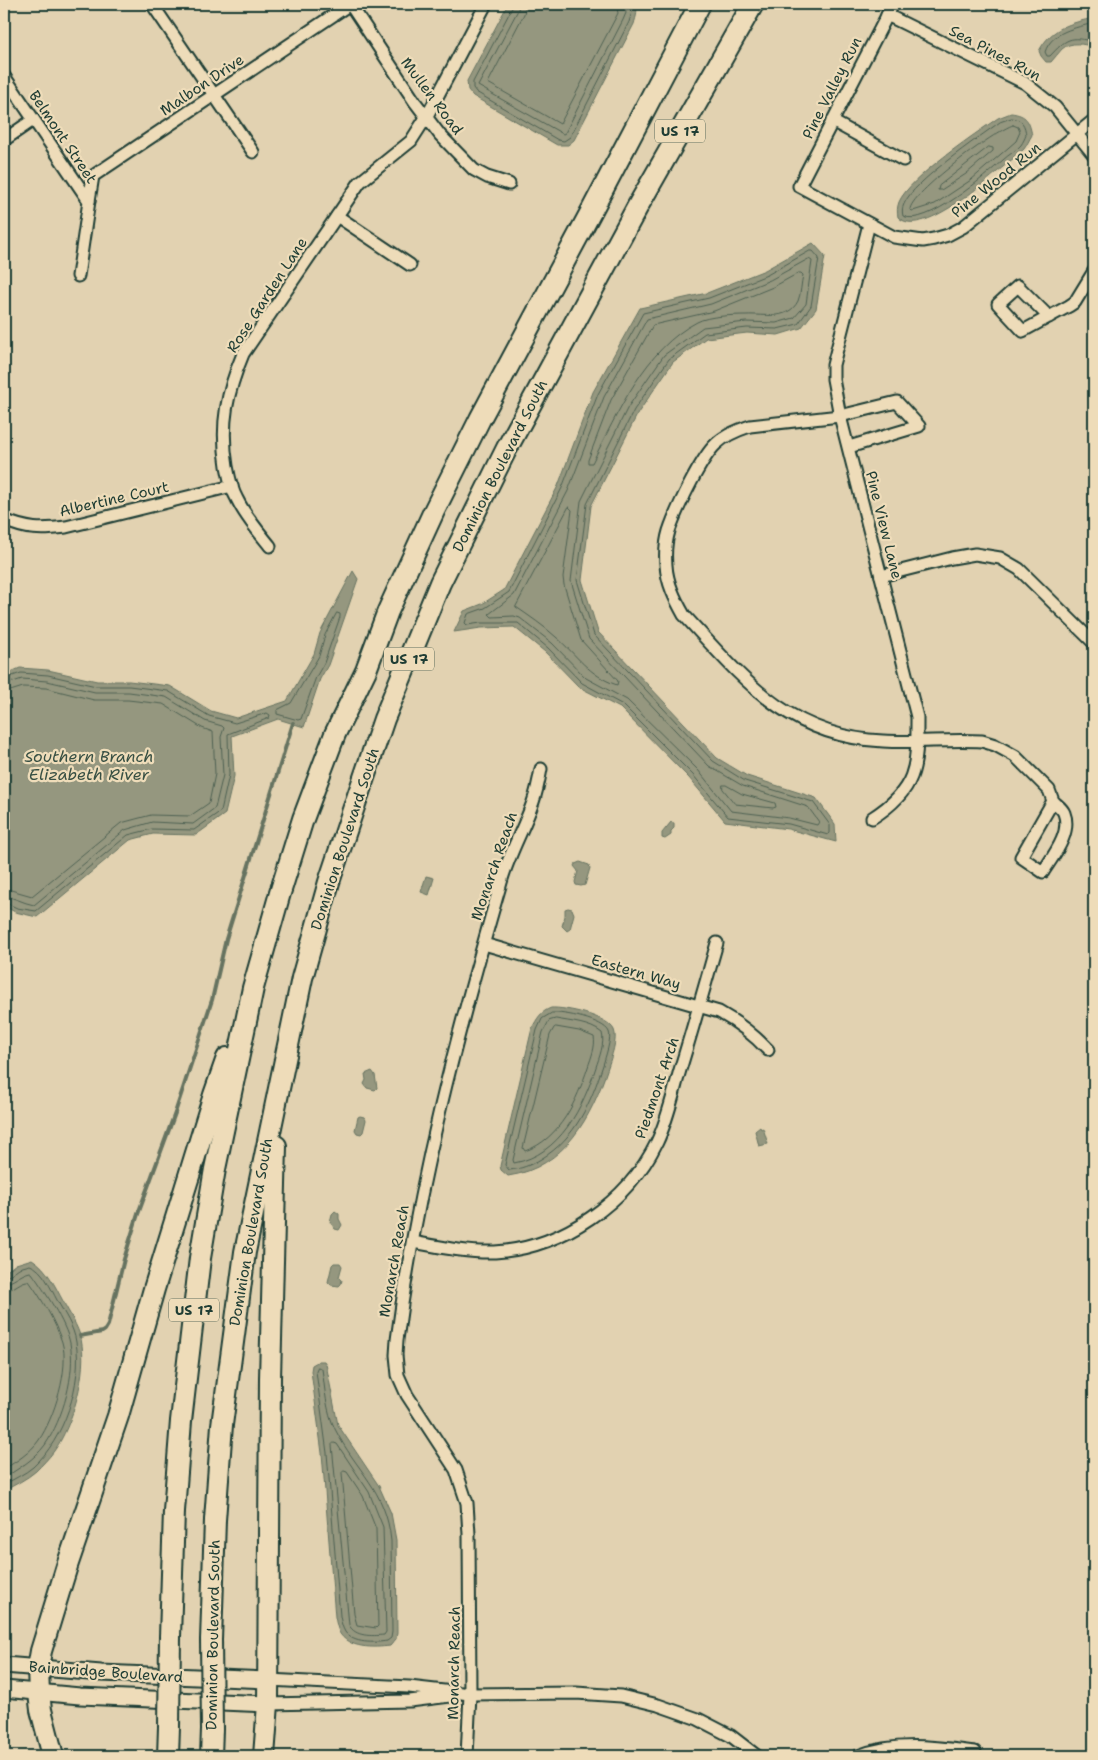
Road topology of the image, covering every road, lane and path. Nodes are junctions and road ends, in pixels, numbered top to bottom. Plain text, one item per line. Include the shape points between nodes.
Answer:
1 (152, 4) edge
2 (350, 4) edge
3 (486, 4) edge
4 (753, 4) edge
5 (893, 4) edge
6 (699, 6) edge
7 (887, 15) junction
8 (4, 76) edge
9 (214, 95) junction
10 (426, 116) junction
11 (33, 120) junction
12 (1094, 120) edge
13 (832, 121) junction
14 (1076, 134) junction
15 (4, 140) edge
16 (253, 152) dead end
17 (1094, 155) edge
18 (903, 160) dead end
19 (509, 184) dead end
20 (799, 186) joint
21 (89, 201) junction
22 (337, 216) junction
23 (869, 224) junction
24 (410, 265) dead end
25 (1094, 270) edge
26 (78, 276) dead end
27 (1049, 317) dead end
28 (840, 416) junction
29 (849, 447) junction
30 (232, 486) junction
31 (4, 520) edge
32 (270, 546) dead end
33 (881, 576) junction
34 (1094, 643) edge
35 (917, 741) junction
36 (541, 769) dead end
37 (1053, 801) junction
38 (872, 818) dead end
39 (717, 943) dead end
40 (484, 944) junction
41 (253, 988) junction
42 (699, 1005) junction
43 (768, 1050) dead end
44 (278, 1087) junction
45 (413, 1242) junction
46 (4, 1665) edge
47 (38, 1668) junction
48 (268, 1680) junction
49 (4, 1689) edge
50 (39, 1693) junction
51 (470, 1694) junction
52 (268, 1704) junction
53 (975, 1752) dead end
54 (52, 1756) edge
55 (168, 1756) edge
56 (211, 1756) edge
57 (264, 1756) edge
58 (467, 1756) edge
59 (757, 1756) edge
60 (858, 1756) edge

1 - 9 street
2 - 9 street, Malbon Drive
2 - 10 street, Mullen Road
3 - 10 street, Rose Garden Lane
4 - 44 highway, Dominion Boulevard South / US 17 via 639,204 507,448 440,583 384,719 349,821 302,978
5 - 7 street, Pine Valley Run
6 - 41 highway, US 17 via 480,419 388,611 366,670 334,734 280,893
7 - 13 street, Pine Valley Run
7 - 14 street, Sea Pines Run via 1025,82 1054,107
8 - 11 street, Belmont Street
9 - 16 street
9 - 21 street, Malbon Drive via 93,176
10 - 19 street, Mullen Road via 474,170
10 - 22 street, Rose Garden Lane via 411,142 360,182
11 - 15 street
11 - 21 street, Belmont Street
12 - 14 street, Pine Wood Run
13 - 18 street
13 - 20 street, Pine Valley Run
14 - 17 street, Sea Pines Run
14 - 23 street, Pine Wood Run via 963,227 948,235 923,241 907,240
20 - 23 street, Pine Wood Run
21 - 26 street, Belmont Street
22 - 24 street
22 - 30 street, Rose Garden Lane via 243,354 233,379 224,425
23 - 28 street, Pine View Lane via 833,365
25 - 27 street via 1075,302
28 - 29 street, Pine View Lane
28 - 29 street via 898,402 919,426
28 - 35 street via 750,426 717,442 706,455 669,532 668,581 684,615 741,677 774,705 814,726 846,737
29 - 33 street, Pine View Lane
30 - 31 street, Albertine Court via 66,527 39,530 18,527
30 - 32 street, Rose Garden Lane via 245,514
33 - 34 street via 975,554 1000,558 1019,569
33 - 35 street, Pine View Lane via 917,717
35 - 37 street via 982,741 995,745 1015,756 1049,790
35 - 38 street, Pine View Lane via 914,771 907,786 887,809
36 - 40 street, Monarch Reach via 533,801 503,876
37 - 37 street via 1020,857 1043,872 1058,847 1066,820 1063,811
39 - 42 street, Piedmont Arch
40 - 42 street, Eastern Way
40 - 45 street, Monarch Reach via 454,1049
41 - 47 highway via 212,1103 118,1416 58,1594
41 - 55 highway, US 17, bridge via 200,1258 181,1421 174,1511
42 - 43 street, Eastern Way via 738,1022
42 - 45 street, Piedmont Arch via 657,1142 642,1166 600,1212 546,1241 504,1251 467,1252
44 - 48 highway via 270,1378
44 - 56 highway, Dominion Boulevard South / US 17, bridge via 245,1252 222,1425 211,1640
45 - 51 street, Monarch Reach via 397,1340 398,1375 407,1395 456,1470 467,1503
46 - 47 main road, Bainbridge Boulevard
47 - 48 main road, Bainbridge Boulevard
47 - 50 highway
48 - 51 street via 409,1687
48 - 52 highway
49 - 50 main road, Bainbridge Boulevard
50 - 52 main road, Bainbridge Boulevard
50 - 54 highway
51 - 52 street via 410,1701
51 - 58 street, Monarch Reach
51 - 59 street via 621,1696 698,1719 731,1736
52 - 57 highway
53 - 60 street via 901,1746

